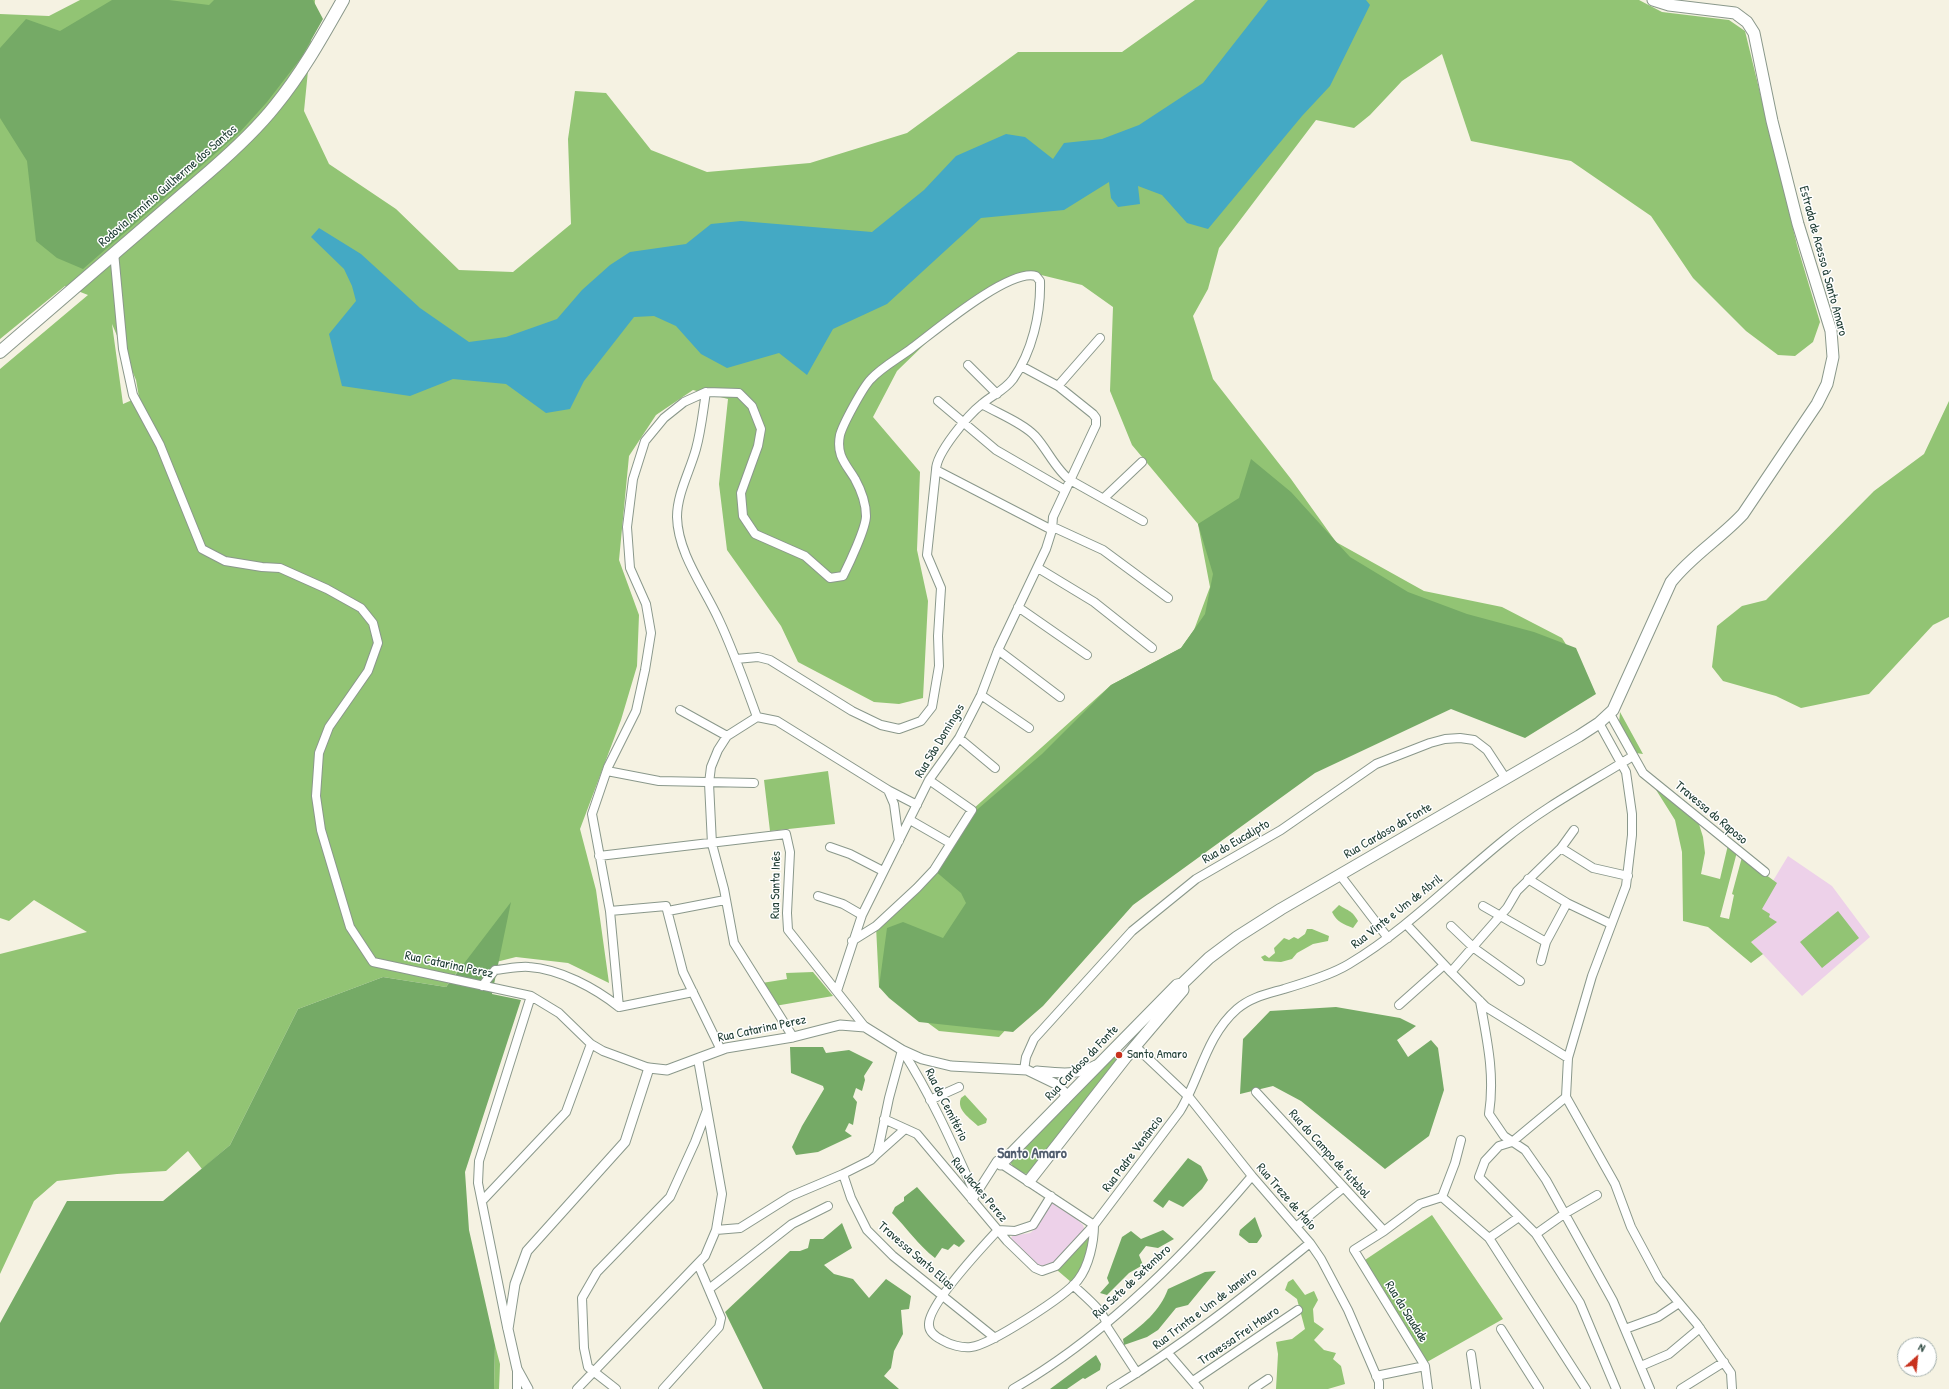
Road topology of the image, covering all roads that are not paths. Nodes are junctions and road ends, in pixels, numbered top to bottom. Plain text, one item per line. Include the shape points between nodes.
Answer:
1 (343, 0) edge
2 (1653, 0) edge
3 (114, 252) junction
4 (1100, 338) dead end
5 (0, 352) edge
6 (968, 365) dead end
7 (1021, 366) junction
8 (1058, 386) junction
9 (706, 392) junction
10 (997, 394) junction
11 (938, 401) dead end
12 (982, 404) junction
13 (965, 423) junction
14 (1142, 462) dead end
15 (936, 470) junction
16 (1070, 480) junction
17 (1065, 490) junction
18 (1104, 498) junction
19 (1144, 521) dead end
20 (1053, 529) junction
21 (1038, 568) junction
22 (1168, 598) dead end
23 (1018, 607) junction
24 (1152, 648) dead end
25 (998, 650) junction
26 (1087, 655) dead end
27 (736, 659) junction
28 (981, 695) junction
29 (1060, 697) dead end
30 (680, 710) dead end
31 (1611, 712) junction
32 (757, 717) junction
33 (1599, 723) junction
34 (1029, 728) dead end
35 (727, 736) junction
36 (959, 738) junction
37 (1633, 756) junction
38 (1621, 763) junction
39 (995, 768) dead end
40 (607, 770) junction
41 (1506, 779) junction
42 (930, 780) junction
43 (709, 782) junction
44 (754, 783) dead end
45 (888, 790) junction
46 (917, 805) junction
47 (910, 820) junction
48 (1574, 830) dead end
49 (899, 842) junction
50 (950, 843) junction
51 (712, 844) junction
52 (830, 847) dead end
53 (1561, 848) junction
54 (599, 856) junction
55 (883, 871) junction
56 (1765, 872) dead end
57 (1340, 875) junction
58 (1628, 876) junction
59 (1528, 879) junction
60 (818, 896) dead end
61 (725, 900) junction
62 (1567, 903) junction
63 (1483, 906) dead end
64 (610, 911) junction
65 (668, 911) junction
66 (862, 915) junction
67 (1500, 916) junction
68 (1406, 924) junction
69 (1611, 924) junction
70 (1451, 926) dead end
71 (1388, 938) junction
72 (852, 941) junction
73 (1546, 942) junction
74 (1474, 948) junction
75 (1540, 961) dead end
76 (1444, 965) junction
77 (1451, 972) junction
78 (1520, 981) dead end
79 (1182, 984) junction
80 (482, 986) junction
81 (838, 991) junction
82 (693, 992) junction
83 (531, 996) junction
84 (1480, 1001) junction
85 (1399, 1005) dead end
86 (619, 1007) junction
87 (865, 1027) junction
88 (793, 1037) junction
89 (1126, 1037) junction
90 (591, 1044) junction
91 (1135, 1046) junction
92 (721, 1050) junction
93 (902, 1050) junction
94 (1568, 1058) junction
95 (698, 1059) junction
96 (1103, 1062) junction
97 (649, 1068) junction
98 (1026, 1070) junction
99 (959, 1088) dead end
100 (1256, 1092) dead end
101 (1189, 1097) junction
102 (1566, 1097) junction
103 (930, 1100) junction
104 (1065, 1100) junction
105 (707, 1109) junction
106 (884, 1119) junction
107 (905, 1129) junction
108 (1461, 1140) dead end
109 (1512, 1142) junction
110 (877, 1154) junction
111 (1001, 1164) junction
112 (843, 1174) junction
113 (1252, 1176) junction
114 (1029, 1181) junction
115 (1343, 1188) junction
116 (1597, 1195) dead end
117 (1051, 1196) junction
118 (973, 1197) junction
119 (1442, 1197) junction
120 (482, 1201) junction
121 (828, 1206) dead end
122 (1564, 1214) junction
123 (1519, 1217) junction
124 (1094, 1225) junction
125 (1297, 1226) junction
126 (716, 1230) junction
127 (998, 1230) junction
128 (1384, 1231) junction
129 (1536, 1234) junction
130 (1489, 1238) junction
131 (1310, 1243) junction
132 (698, 1264) junction
133 (1056, 1266) joint
134 (1073, 1285) junction
135 (709, 1289) junction
136 (943, 1296) junction
137 (1679, 1303) junction
138 (1298, 1310) dead end
139 (1107, 1323) junction
140 (1700, 1328) junction
141 (508, 1329) junction
142 (1501, 1329) dead end
143 (1625, 1329) junction
144 (995, 1338) junction
145 (1168, 1352) junction
146 (1471, 1354) dead end
147 (1724, 1362) junction
148 (1425, 1366) junction
149 (1641, 1366) junction
150 (517, 1369) junction
151 (593, 1372) junction
152 (1137, 1373) junction
153 (1376, 1376) junction
154 (1268, 1379) dead end
155 (1193, 1381) junction
156 (517, 1389) edge
157 (528, 1389) edge
158 (577, 1389) edge
159 (616, 1389) edge
160 (663, 1389) edge
161 (1013, 1389) edge
162 (1111, 1389) edge
163 (1199, 1389) edge
164 (1253, 1389) edge
165 (1379, 1389) edge
166 (1428, 1389) edge
167 (1476, 1389) edge
168 (1539, 1389) edge
169 (1586, 1389) edge
170 (1616, 1389) edge
171 (1650, 1389) edge
172 (1681, 1389) edge
173 (1732, 1389) edge

1 - 3 main road, Rodovia Armínio Guilherme dos Santos via 314,52 274,107 210,171
2 - 31 main road, Estrada de Acesso à Santo Amaro via 1669,5 1735,13 1747,22 1754,33 1784,171 1831,331 1833,357 1827,384 1817,404 1753,500 1732,526 1691,560 1671,582
3 - 5 main road, Rodovia Armínio Guilherme dos Santos
3 - 80 street, Rua Catarina Perez via 123,349 133,394 160,444 202,549 225,562 280,568 361,608 373,623 378,642 368,671 329,727 319,753 316,796 321,830 350,928 373,962
4 - 8 street
6 - 10 street
7 - 8 street
7 - 9 street via 1040,304 1040,281 1033,275 1007,283 986,294 871,379 845,421 839,447 843,462 855,480 864,501 866,518 843,576 830,578 805,556 755,534 743,516 741,493 758,446 761,429 752,406 739,393
7 - 10 street via 1013,379
8 - 16 street, Rua São Domingos via 1093,414 1097,422
9 - 27 street via 696,448 677,515 678,533
9 - 40 street via 684,402 664,418 645,441 633,479 626,527 630,568 646,604 651,632 636,711
10 - 12 street
11 - 13 street
12 - 13 street
12 - 16 street via 1030,431
13 - 15 street via 943,450
13 - 17 street via 996,450
14 - 18 street
15 - 20 street
15 - 27 street via 927,554 940,588 939,666 932,707 921,721 899,729 881,725 852,711 770,660 758,657
16 - 17 street, Rua São Domingos
16 - 18 street
17 - 20 street, Rua São Domingos via 1053,517
18 - 19 street
20 - 21 street, Rua São Domingos
20 - 22 street via 1103,550
21 - 23 street, Rua São Domingos
21 - 24 street via 1094,602
23 - 25 street, Rua São Domingos
23 - 26 street
25 - 28 street, Rua São Domingos
25 - 29 street
27 - 32 street
28 - 34 street
28 - 36 street, Rua São Domingos
30 - 35 street
31 - 33 main road, Rua Cardoso da Fonte
31 - 37 street
32 - 35 street
32 - 45 street via 777,721
33 - 38 street
33 - 41 main road, Rua Cardoso da Fonte
35 - 43 street via 711,767
36 - 39 street
36 - 42 street, Rua São Domingos
37 - 38 street, Rua Vinte e Um de Abril
37 - 56 street, Travessa do Raposo via 1643,773
38 - 58 street via 1629,782 1632,814
38 - 68 street, Rua Vinte e Um de Abril via 1573,792 1505,839
40 - 43 street via 659,781
40 - 54 street via 592,814
41 - 57 main road, Rua Cardoso da Fonte
41 - 98 street, Rua do Eucalipto via 1487,750 1474,740 1460,738 1430,743 1376,764 1281,830 1196,879 1132,931 1034,1039 1026,1057
42 - 46 street, Rua São Domingos
42 - 50 street via 972,810
43 - 44 street
43 - 51 street
45 - 46 street
45 - 49 street via 894,804
46 - 47 street, Rua São Domingos
47 - 49 street, Rua São Domingos
47 - 50 street
48 - 53 street
49 - 55 street, Rua São Domingos
50 - 72 street via 934,870 917,888 876,926
51 - 54 street
51 - 61 street
51 - 81 street, Rua Santa Inês via 786,834 790,852 788,930
52 - 55 street
53 - 58 street via 1593,868
53 - 59 street
54 - 64 street
55 - 66 street, Rua São Domingos
57 - 71 street
57 - 79 main road, Rua Cardoso da Fonte via 1238,937 1209,958
58 - 69 street
59 - 62 street
59 - 67 street
60 - 66 street via 843,904
61 - 65 street
61 - 88 street via 734,943
62 - 69 street
62 - 73 street
63 - 67 street
64 - 65 street via 666,906
64 - 86 street
65 - 82 street via 683,972
66 - 72 street, Rua São Domingos
67 - 73 street
67 - 74 street
68 - 71 street, Rua Vinte e Um de Abril
68 - 76 street
69 - 94 street via 1592,976
70 - 74 street
71 - 101 street, Rua Vinte e Um de Abril via 1347,965 1291,987 1259,996 1236,1010 1209,1047
72 - 81 street, Rua São Domingos
73 - 75 street
74 - 77 street
74 - 78 street
76 - 77 street
76 - 85 street
77 - 84 street
79 - 89 main road, Rua Cardoso da Fonte via 1177,985
79 - 91 main road, Rua Cardoso da Fonte via 1183,990
80 - 83 street, Rua Catarina Perez
80 - 86 street via 495,970 529,967 565,975 595,990
81 - 87 street, Rua Santa Inês
82 - 86 street
82 - 92 street
83 - 90 street, Rua Catarina Perez via 560,1013
83 - 120 street via 479,1161 478,1183
84 - 94 street
84 - 109 street via 1491,1077 1489,1114 1504,1136
87 - 88 street, Rua Catarina Perez via 840,1025
87 - 93 street, Rua Catarina Perez
88 - 92 street, Rua Catarina Perez
89 - 91 main road
89 - 96 main road, Rua Cardoso da Fonte
90 - 97 street, Rua Catarina Perez
90 - 120 street via 566,1112
91 - 101 street, Rua Treze de Maio
91 - 114 main road, Rua Cardoso da Fonte
92 - 95 street, Rua Catarina Perez
93 - 98 street, Rua Catarina Perez via 922,1059 951,1066
93 - 103 street, Rua do Cemitério via 920,1077
93 - 106 street
94 - 102 street
95 - 97 street, Rua Catarina Perez via 667,1070
95 - 105 street
96 - 98 street via 1073,1073
96 - 104 main road, Rua Cardoso da Fonte
97 - 141 street via 625,1142 527,1251 516,1284
98 - 104 street, Rua Catarina Perez via 1060,1086 1065,1093
99 - 103 street
100 - 115 street, Rua do Campo de futebol
101 - 113 street, Rua Treze de Maio
101 - 124 street, Rua Padre Venâncio
102 - 109 street
102 - 137 street via 1615,1184 1631,1227 1659,1279
103 - 118 street, Rua do Cemitério via 940,1117
104 - 111 main road, Rua Cardoso da Fonte
105 - 126 street via 722,1194
105 - 151 street via 670,1197 597,1272 582,1298 584,1348 588,1367
106 - 107 street, Rua Jackes Perez
106 - 110 street
107 - 110 street
107 - 118 street, Rua Jackes Perez via 917,1134
108 - 119 street
109 - 122 street via 1525,1150 1546,1180
109 - 123 street via 1498,1146 1485,1161 1479,1177
110 - 112 street via 871,1160
111 - 114 street
111 - 118 street, Rua Cardoso da Fonte via 997,1161
112 - 126 street via 791,1196 740,1228
112 - 136 street, Travessa Santo Elias via 851,1198 867,1230 893,1256
113 - 125 street, Rua Treze de Maio
113 - 139 street, Rua Sete de Setembro via 1184,1250
114 - 117 street
115 - 125 street
115 - 128 street, Rua do Campo de futebol
116 - 122 street
117 - 124 street
117 - 127 street via 1033,1225 1015,1231
118 - 127 street, Rua Jackes Perez
119 - 128 street via 1420,1204
119 - 130 street
120 - 141 street
121 - 135 street via 792,1224
122 - 129 street
122 - 143 street via 1588,1253
123 - 129 street
123 - 130 street
124 - 133 street, Rua Padre Venâncio
124 - 134 street, Rua Padre Venâncio via 1094,1235 1083,1272
125 - 131 street, Rua Treze de Maio
126 - 132 street via 705,1256
127 - 133 street, Rua Jackes Perez via 1035,1268 1042,1271
127 - 136 street via 976,1252
128 - 148 street, Rua da Saudade via 1354,1250
129 - 170 street via 1580,1303
130 - 169 street
131 - 145 street, Rua Trinta e Um de Janeiro via 1238,1302
131 - 153 street, Rua Treze de Maio via 1348,1310
132 - 135 street
132 - 151 street
134 - 139 street via 1102,1314
134 - 144 street, Rua Padre Venâncio
135 - 160 street via 721,1318 719,1327
136 - 144 street, Travessa Santo Elias
136 - 144 street, Rua Padre Venâncio via 930,1316 928,1325 937,1337 951,1344 971,1347
137 - 140 street
137 - 143 street via 1658,1317
138 - 155 street, Travessa Frei Mauro
139 - 152 street via 1107,1327
139 - 161 street, Rua Sete de Setembro
140 - 147 street
140 - 149 street via 1669,1354
141 - 150 street
142 - 168 street
143 - 149 street
145 - 152 street, Rua Trinta e Um de Janeiro
145 - 155 street
146 - 167 street
147 - 172 street
147 - 173 street via 1731,1373
148 - 153 street
148 - 166 street, Rua da Saudade
149 - 171 street
150 - 156 street
150 - 157 street
151 - 158 street
151 - 159 street
152 - 162 street, Rua Trinta e Um de Janeiro
153 - 165 street, Rua Treze de Maio
154 - 164 street
155 - 163 street

